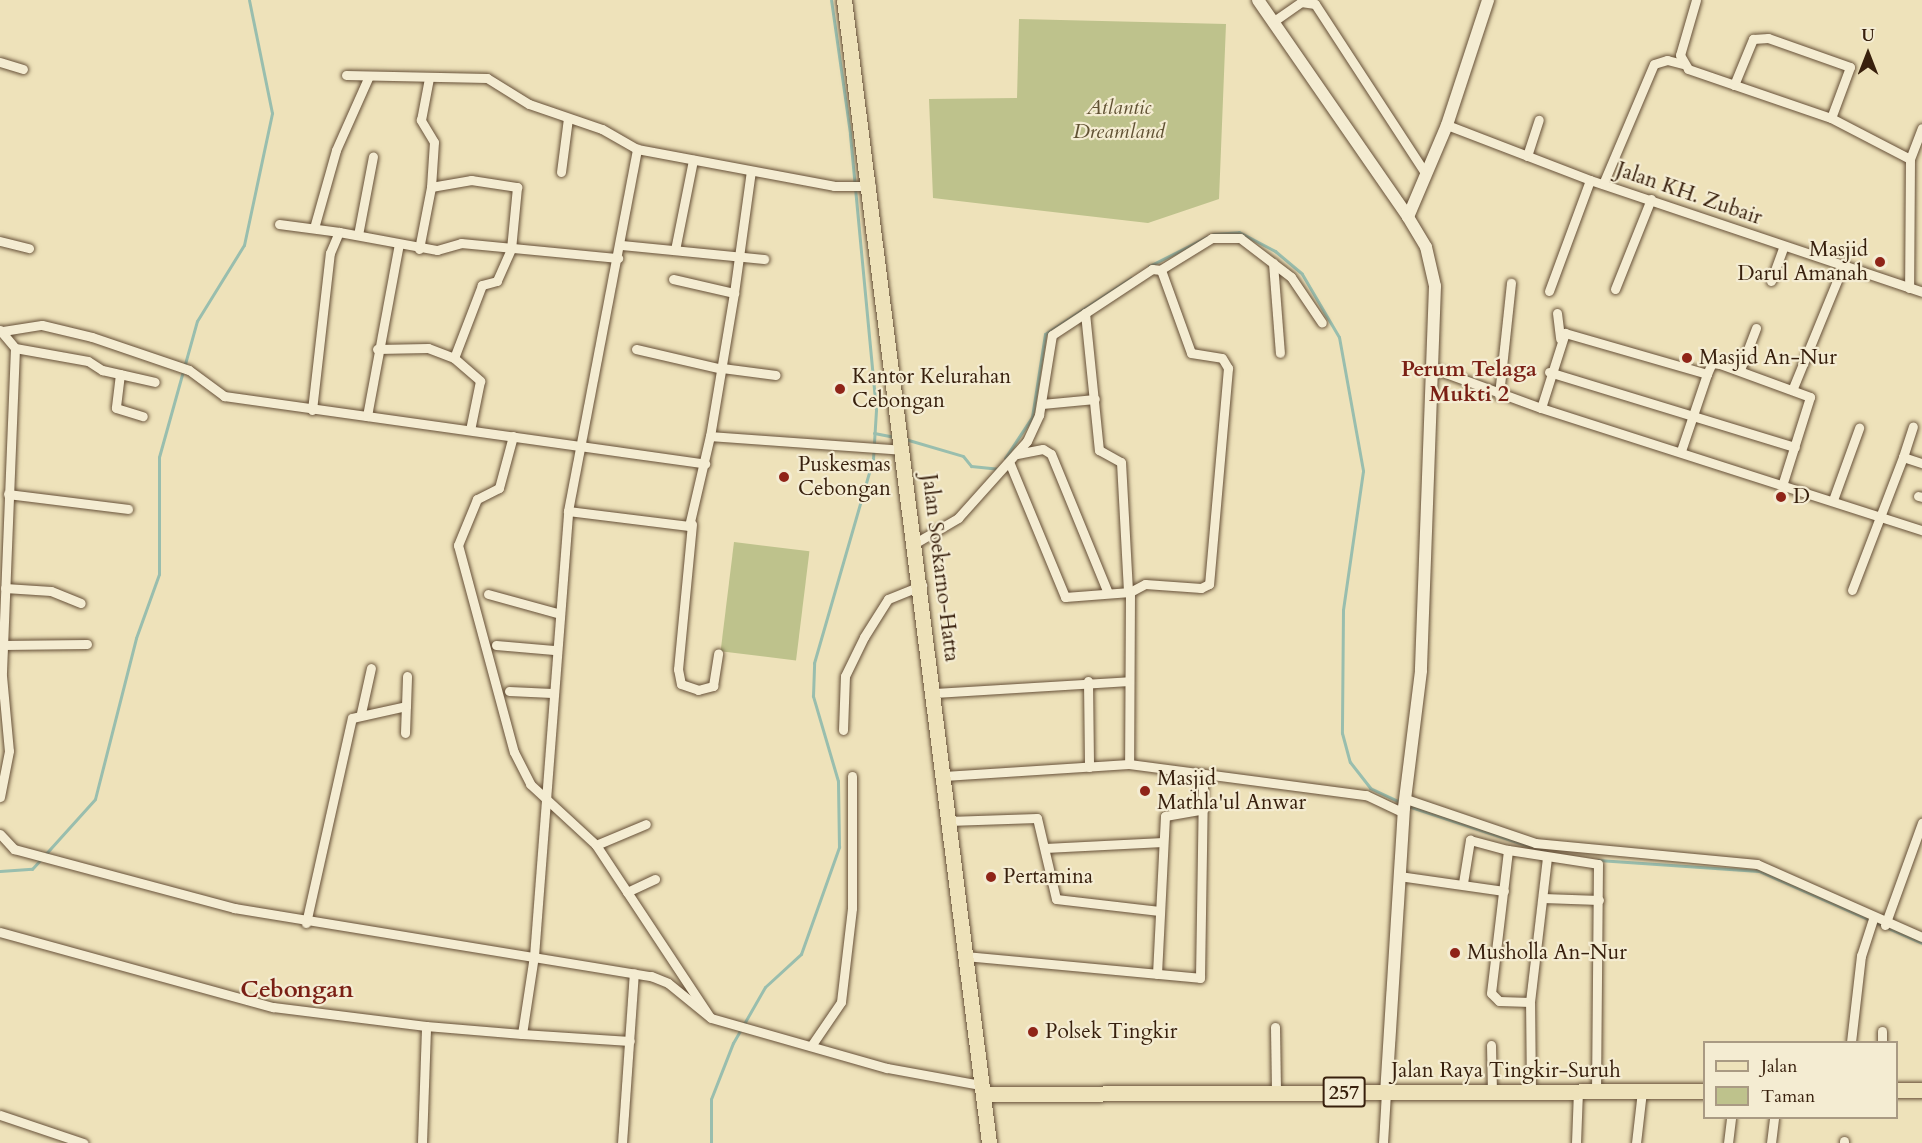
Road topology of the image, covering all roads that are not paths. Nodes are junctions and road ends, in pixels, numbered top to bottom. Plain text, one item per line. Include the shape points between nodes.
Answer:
1 (844, 0) edge
2 (1258, 0) edge
3 (1488, 0) edge
4 (1696, 0) edge
5 (1274, 21) junction
6 (0, 62) edge
7 (1683, 64) junction
8 (23, 69) dead end
9 (346, 75) dead end
10 (369, 76) junction
11 (429, 78) junction
12 (1734, 85) junction
13 (568, 118) junction
14 (1832, 118) junction
15 (1539, 120) dead end
16 (1447, 125) junction
17 (1922, 128) edge
18 (637, 149) junction
19 (373, 156) dead end
20 (1527, 156) junction
21 (1910, 159) junction
22 (693, 160) junction
23 (561, 171) dead end
24 (751, 171) junction
25 (1426, 174) junction
26 (1590, 180) junction
27 (1603, 184) junction
28 (868, 187) junction
29 (431, 188) junction
30 (1651, 199) junction
31 (1408, 217) junction
32 (279, 224) dead end
33 (314, 228) junction
34 (339, 232) junction
35 (358, 234) junction
36 (0, 241) edge
37 (399, 244) junction
38 (621, 245) junction
39 (1784, 246) junction
40 (28, 248) dead end
41 (419, 249) junction
42 (511, 249) junction
43 (675, 250) junction
44 (741, 256) junction
45 (618, 258) junction
46 (764, 259) dead end
47 (1273, 263) junction
48 (1843, 266) junction
49 (1160, 270) junction
50 (673, 279) dead end
51 (1771, 280) dead end
52 (1511, 283) dead end
53 (1909, 288) junction
54 (1615, 289) dead end
55 (1549, 291) dead end
56 (1922, 292) edge
57 (734, 293) junction
58 (1085, 313) junction
59 (1557, 313) dead end
60 (1322, 323) dead end
61 (1756, 328) dead end
62 (2, 331) edge
63 (1560, 339) junction
64 (15, 348) junction
65 (377, 349) junction
66 (636, 349) dead end
67 (1280, 353) dead end
68 (454, 358) junction
69 (1432, 368) junction
70 (722, 369) junction
71 (1740, 370) junction
72 (1549, 372) junction
73 (120, 374) junction
74 (1707, 374) junction
75 (776, 375) dead end
76 (155, 382) dead end
77 (1793, 388) junction
78 (1499, 395) junction
79 (1095, 399) junction
80 (1042, 404) junction
81 (1541, 408) junction
82 (312, 410) junction
83 (4, 412) edge
84 (1692, 415) junction
85 (143, 416) dead end
86 (367, 416) junction
87 (1913, 427) dead end
88 (1859, 428) dead end
89 (470, 430) junction
90 (513, 436) junction
91 (710, 436) junction
92 (1795, 447) junction
93 (581, 448) junction
94 (903, 448) junction
95 (1681, 451) junction
96 (1017, 454) junction
97 (1903, 457) junction
98 (1922, 463) edge
99 (705, 464) junction
100 (1010, 464) junction
101 (1782, 486) junction
102 (8, 494) junction
103 (1833, 500) junction
104 (128, 509) dead end
105 (568, 511) junction
106 (1881, 515) junction
107 (4, 524) edge
108 (692, 525) junction
109 (1922, 530) edge
110 (917, 542) junction
111 (922, 585) junction
112 (4, 588) junction
113 (1852, 590) dead end
114 (1129, 592) junction
115 (1108, 593) junction
116 (488, 594) dead end
117 (81, 603) dead end
118 (557, 613) junction
119 (87, 644) dead end
120 (3, 645) junction
121 (496, 645) dead end
122 (555, 650) junction
123 (718, 653) dead end
124 (371, 668) dead end
125 (407, 676) dead end
126 (1088, 681) junction
127 (1129, 681) junction
128 (509, 692) dead end
129 (552, 693) junction
130 (935, 693) junction
131 (406, 706) junction
132 (361, 713) junction
133 (843, 730) dead end
134 (405, 733) dead end
135 (1129, 764) junction
136 (1089, 766) junction
137 (852, 776) dead end
138 (944, 776) junction
139 (1203, 778) junction
140 (545, 794) junction
141 (0, 797) edge
142 (1405, 806) junction
143 (1203, 809) junction
144 (948, 821) junction
145 (1922, 823) edge
146 (646, 824) dead end
147 (0, 834) edge
148 (1163, 842) junction
149 (596, 844) junction
150 (1045, 848) junction
151 (1533, 848) junction
152 (1508, 850) junction
153 (1547, 857) junction
154 (1400, 876) junction
155 (655, 879) dead end
156 (1462, 883) junction
157 (1504, 891) junction
158 (627, 892) junction
159 (1543, 898) junction
160 (1599, 900) junction
161 (1159, 911) junction
162 (1871, 922) junction
163 (306, 923) junction
164 (1885, 925) junction
165 (0, 932) edge
166 (1922, 937) edge
167 (534, 956) junction
168 (964, 956) junction
169 (634, 973) junction
170 (1157, 974) junction
171 (1530, 1002) junction
172 (711, 1018) junction
173 (426, 1026) junction
174 (1275, 1027) dead end
175 (1882, 1030) dead end
176 (522, 1034) junction
177 (630, 1041) junction
178 (1851, 1041) edge
179 (1882, 1041) edge
180 (1491, 1045) dead end
181 (811, 1046) junction
182 (982, 1089) junction
183 (1898, 1090) edge
184 (1922, 1090) edge
185 (1578, 1091) junction
186 (1596, 1091) junction
187 (1642, 1091) junction
188 (1703, 1091) edge
189 (1386, 1092) junction
190 (1492, 1092) junction
191 (1531, 1092) junction
192 (1276, 1093) junction
193 (0, 1115) edge
194 (1731, 1119) edge
195 (1774, 1119) edge
196 (83, 1143) edge
197 (422, 1143) edge
198 (622, 1143) edge
199 (989, 1143) edge
200 (1383, 1143) edge
201 (1576, 1143) edge
202 (1636, 1143) edge
203 (1728, 1143) edge
204 (1771, 1143) edge

1 - 28 main road, Jalan Soekarno-Hatta
2 - 5 street
3 - 16 street
4 - 7 street via 1682,43
5 - 25 street via 1301,2 1314,2
5 - 31 street
6 - 8 street
7 - 12 street
7 - 27 street via 1667,60 1654,64
9 - 10 street
10 - 11 street
10 - 33 street via 336,150
11 - 13 street via 487,78 529,104
11 - 29 street via 421,120 434,142
12 - 14 street
12 - 14 street via 1753,39 1768,38 1850,67
13 - 18 street
13 - 23 street
14 - 21 street
15 - 20 street
16 - 20 street, Jalan KH. Zubair
16 - 25 street
17 - 21 street
18 - 22 street
18 - 38 street
19 - 35 street
20 - 26 street, Jalan KH. Zubair
21 - 53 street
22 - 24 street
22 - 43 street
24 - 28 street via 834,186
24 - 44 street
25 - 31 street
26 - 27 street, Jalan KH. Zubair
26 - 55 street
27 - 30 street, Jalan KH. Zubair
28 - 94 main road, Jalan Soekarno-Hatta
29 - 41 street
29 - 42 street via 471,180 517,187
30 - 39 street, Jalan KH. Zubair
30 - 54 street
31 - 69 street via 1426,247 1433,276
32 - 33 street
33 - 34 street
34 - 35 street
34 - 82 street via 330,253
35 - 37 street
36 - 40 street
37 - 41 street
37 - 65 street
38 - 43 street
38 - 45 street
39 - 48 street, Jalan KH. Zubair
39 - 51 street
41 - 42 street via 461,243
42 - 45 street
42 - 68 street via 497,280 482,285
43 - 44 street
44 - 46 street
44 - 57 street
45 - 93 street
47 - 49 street via 1240,238 1224,236
47 - 60 street via 1291,277
47 - 67 street
48 - 53 street, Jalan KH. Zubair
48 - 77 street
49 - 58 street via 1152,269
49 - 114 street via 1191,352 1222,358 1228,368 1210,581 1201,588 1142,584
50 - 57 street
52 - 78 street
53 - 56 street, Jalan KH. Zubair
57 - 70 street
58 - 79 street
58 - 80 street via 1049,340
59 - 63 street
61 - 71 street
62 - 64 street
62 - 82 street via 42,325 189,370 224,396
63 - 72 street
63 - 74 street via 1570,333
64 - 73 street via 88,361
64 - 83 street
65 - 68 street via 428,348
65 - 86 street
66 - 70 street
68 - 89 street via 480,381
69 - 78 street
69 - 142 street via 1421,671
70 - 75 street
70 - 91 street
71 - 74 street via 1714,362
71 - 77 street
72 - 81 street
72 - 84 street
73 - 76 street
73 - 85 street via 116,408
74 - 84 street
77 - 92 street via 1810,399
78 - 81 street
79 - 80 street
79 - 114 street via 1099,450 1121,462
80 - 96 street
81 - 95 street
82 - 86 street
83 - 102 street
84 - 92 street
84 - 95 street
86 - 89 street
87 - 97 street
88 - 103 street
89 - 90 street
90 - 93 street
90 - 140 street via 498,488 471,508 459,556 514,752 523,775
91 - 94 street via 863,449
91 - 99 street
92 - 101 street
93 - 99 street
93 - 105 street
94 - 110 main road, Jalan Soekarno-Hatta
95 - 101 street
96 - 100 street
96 - 115 street via 1044,449 1051,454
97 - 98 street
97 - 106 street
99 - 108 street
100 - 110 street via 958,518
100 - 115 street via 1065,597
101 - 103 street
102 - 104 street
102 - 107 street
103 - 106 street
105 - 108 street
105 - 118 street
106 - 109 street
106 - 113 street
107 - 112 street
108 - 123 street via 678,669 681,684 698,690 713,686
110 - 111 main road, Jalan Soekarno-Hatta
111 - 130 main road, Jalan Soekarno-Hatta
111 - 133 street via 888,599 864,637 845,676
112 - 117 street via 51,591
112 - 120 street
114 - 115 street
114 - 127 street
116 - 118 street
118 - 122 street
119 - 120 street
120 - 141 street via 9,740
121 - 122 street
122 - 129 street
124 - 132 street
125 - 131 street
126 - 127 street
126 - 130 street
126 - 136 street
127 - 135 street
128 - 129 street
129 - 140 street
130 - 138 main road, Jalan Soekarno-Hatta
131 - 132 street
131 - 134 street
132 - 163 street via 352,718
135 - 136 street
135 - 139 street
136 - 138 street
137 - 181 street via 852,908 841,1002
138 - 144 main road, Jalan Soekarno-Hatta
139 - 142 street via 1366,795
139 - 143 street
140 - 149 street
140 - 167 street
142 - 151 street
142 - 154 street
143 - 148 street via 1168,812
143 - 170 street via 1201,977
144 - 150 street via 1032,817 1040,821
144 - 168 main road, Jalan Soekarno-Hatta
145 - 164 street
146 - 149 street
147 - 163 street via 14,849
148 - 150 street
148 - 161 street
149 - 158 street
150 - 161 street via 1058,900
151 - 152 street
151 - 153 street
151 - 162 street via 1757,864
152 - 156 street via 1470,840
152 - 157 street
153 - 159 street
153 - 160 street via 1596,861
154 - 156 street
154 - 189 street
155 - 158 street
156 - 157 street
157 - 171 street via 1492,996
158 - 172 street
159 - 160 street
159 - 171 street
160 - 186 street
161 - 170 street
162 - 164 street
162 - 178 street
163 - 167 street
164 - 166 street
165 - 173 street via 273,1006
167 - 169 street
167 - 176 street
168 - 170 street
168 - 182 main road, Jalan Soekarno-Hatta
169 - 172 street via 668,983
169 - 177 street
171 - 191 street
172 - 181 street
173 - 176 street
173 - 197 street
174 - 192 street
175 - 179 street
176 - 177 street
177 - 198 street
180 - 190 street
181 - 182 street
182 - 192 main road, Jalan Raya Tingkir-Suruh / 257
182 - 199 main road, Jalan Soekarno-Hatta
183 - 184 main road
185 - 186 main road, Jalan Raya Tingkir-Suruh / 257
185 - 191 main road, Jalan Raya Tingkir-Suruh / 257
185 - 201 street
186 - 187 main road, Jalan Raya Tingkir-Suruh / 257
187 - 188 main road, Jalan Raya Tingkir-Suruh / 257
187 - 202 street
189 - 190 main road, Jalan Raya Tingkir-Suruh / 257
189 - 192 main road, Jalan Raya Tingkir-Suruh / 257
189 - 200 street
190 - 191 main road, Jalan Raya Tingkir-Suruh / 257
193 - 196 street
194 - 203 street
195 - 204 street

